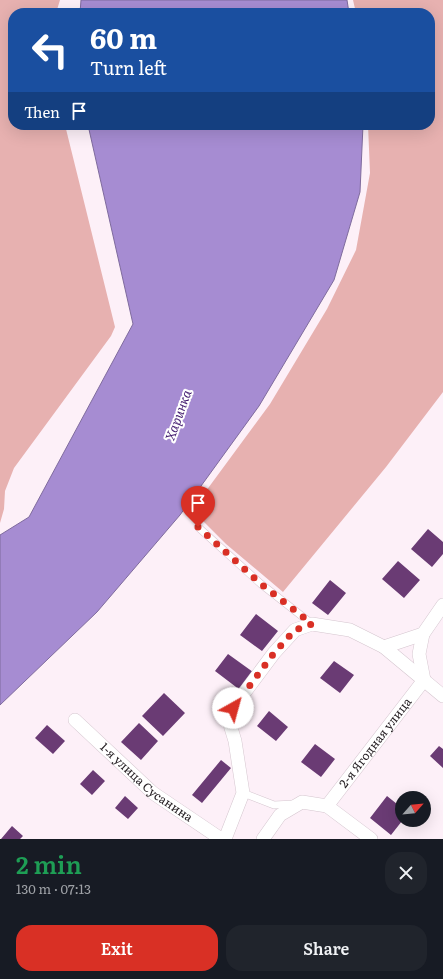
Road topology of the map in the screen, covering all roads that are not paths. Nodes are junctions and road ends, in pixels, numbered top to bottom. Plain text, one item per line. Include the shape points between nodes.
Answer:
1 (198, 527) dead end
2 (443, 605) edge
3 (312, 624) junction
4 (423, 634) junction
5 (384, 647) junction
6 (424, 680) junction
7 (443, 696) edge
8 (75, 720) dead end
9 (243, 792) junction
10 (302, 802) junction
11 (327, 806) junction
12 (221, 839) edge
13 (224, 839) edge
14 (263, 839) edge
15 (371, 839) edge

1 - 3 lane via 261,584
2 - 4 street
3 - 5 street via 350,630
3 - 9 street via 295,630 274,653 228,718 235,741
4 - 5 street
4 - 6 street via 419,654
5 - 6 street
6 - 7 street
6 - 11 street, 2-я Ягодная улица
8 - 12 street, 1-я улица Сусанина via 153,793
9 - 10 lane via 274,805
9 - 13 street
10 - 11 street
10 - 14 street via 280,815
11 - 15 street

